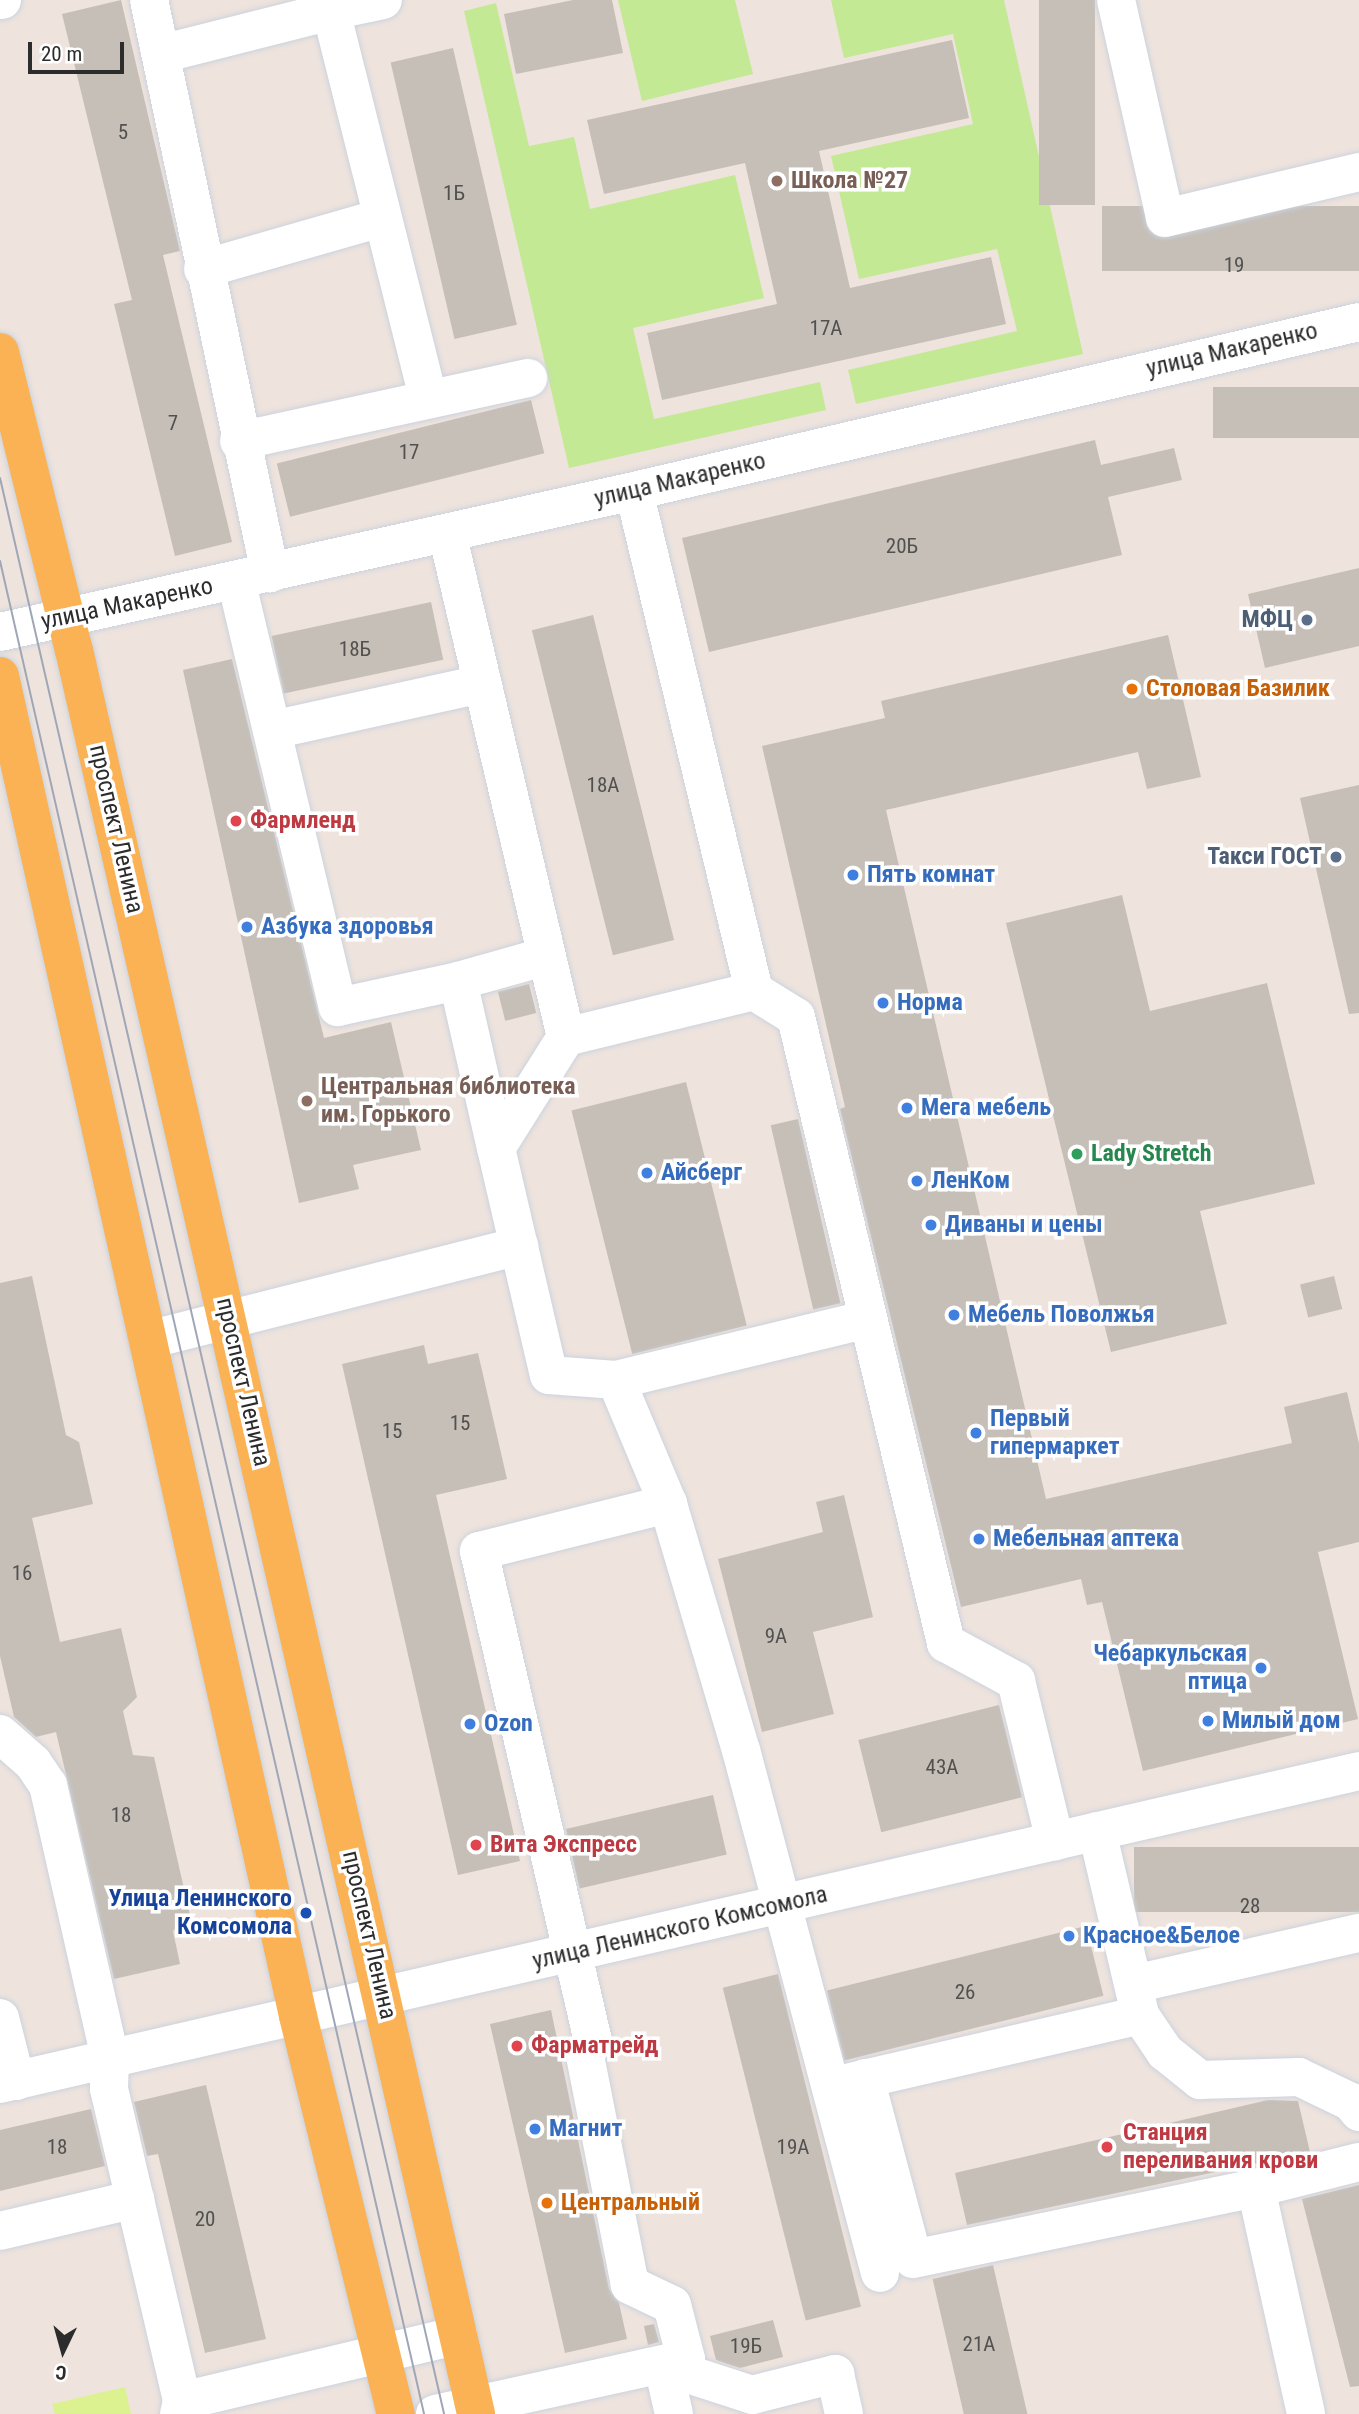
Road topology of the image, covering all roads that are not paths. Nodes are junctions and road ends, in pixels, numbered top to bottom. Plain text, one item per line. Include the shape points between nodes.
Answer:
1 (149, 0) edge
2 (383, 0) edge
3 (1116, 0) edge
4 (331, 12) junction
5 (161, 54) junction
6 (1359, 172) edge
7 (382, 218) junction
8 (203, 269) junction
9 (1359, 322) edge
10 (0, 352) edge
11 (528, 378) dead end
12 (428, 398) junction
13 (239, 441) junction
14 (634, 491) junction
15 (447, 533) junction
16 (253, 577) junction
17 (65, 618) junction
18 (0, 632) edge
19 (0, 676) edge
20 (482, 684) junction
21 (272, 730) junction
22 (547, 956) junction
23 (458, 981) junction
24 (754, 991) junction
25 (566, 1037) junction
26 (496, 1147) junction
27 (519, 1246) junction
28 (228, 1318) junction
29 (869, 1319) junction
30 (148, 1340) junction
31 (615, 1380) junction
32 (668, 1504) junction
33 (0, 1734) edge
34 (1359, 1771) edge
35 (1097, 1831) junction
36 (1055, 1841) junction
37 (782, 1904) junction
38 (1359, 1933) edge
39 (573, 1952) junction
40 (382, 1996) junction
41 (1137, 1999) junction
42 (298, 2016) junction
43 (0, 2018) edge
44 (110, 2059) junction
45 (849, 2082) junction
46 (8, 2083) edge
47 (1359, 2112) edge
48 (1359, 2162) edge
49 (1256, 2188) junction
50 (135, 2199) junction
51 (0, 2231) edge
52 (880, 2273) dead end
53 (458, 2335) junction
54 (381, 2353) junction
55 (663, 2365) junction
56 (181, 2408) edge
57 (475, 2410) edge
58 (396, 2414) edge
59 (435, 2414) edge
60 (674, 2414) edge
61 (844, 2414) edge
62 (1306, 2414) edge

1 - 5 street
2 - 4 street
3 - 6 street via 1165,218
4 - 5 street
4 - 7 street
5 - 8 street
7 - 8 street
7 - 12 street
8 - 13 street
9 - 14 street, улица Макаренко
10 - 17 main road, проспект Ленина
11 - 12 street
12 - 13 street
13 - 16 street
14 - 15 street, улица Макаренко
14 - 24 street
15 - 16 street, улица Макаренко
15 - 20 street
16 - 17 street, улица Макаренко
16 - 21 street
17 - 18 street, улица Макаренко
17 - 28 main road, проспект Ленина
19 - 30 main road
20 - 21 street
20 - 22 street
21 - 23 street via 338,1007
22 - 23 street
22 - 25 street
23 - 26 street
24 - 25 street
24 - 29 street via 796,1017
25 - 26 street
26 - 27 street
27 - 28 street
27 - 31 street via 550,1375
28 - 30 street
28 - 40 main road, проспект Ленина
29 - 31 street
29 - 36 street via 946,1643 1016,1681
30 - 42 main road
31 - 32 street
32 - 37 street
32 - 39 street via 479,1550
33 - 44 street via 33,1763 48,1784
34 - 35 street, улица Ленинского Комсомола
35 - 36 street, улица Ленинского Комсомола
35 - 41 street
36 - 37 street, улица Ленинского Комсомола
37 - 39 street, улица Ленинского Комсомола
37 - 45 street
38 - 41 street
39 - 40 street, улица Ленинского Комсомола
39 - 55 street via 593,2041 585,2056 630,2285 672,2305 686,2359
40 - 42 street, улица Ленинского Комсомола
40 - 53 main road, проспект Ленина
41 - 45 street
41 - 47 street via 1166,2052 1200,2080 1299,2077 1351,2102
42 - 44 street, улица Ленинского Комсомола
42 - 54 main road
43 - 46 street
44 - 46 street, улица Ленинского Комсомола
44 - 50 street via 109,2089
45 - 49 street via 913,2259
45 - 52 street
48 - 49 street
49 - 62 street
50 - 51 street
50 - 56 street
53 - 54 street
53 - 57 main road, проспект Ленина
54 - 56 street
54 - 58 main road
55 - 57 street
55 - 60 street
55 - 61 street via 752,2395 835,2374
57 - 59 street

